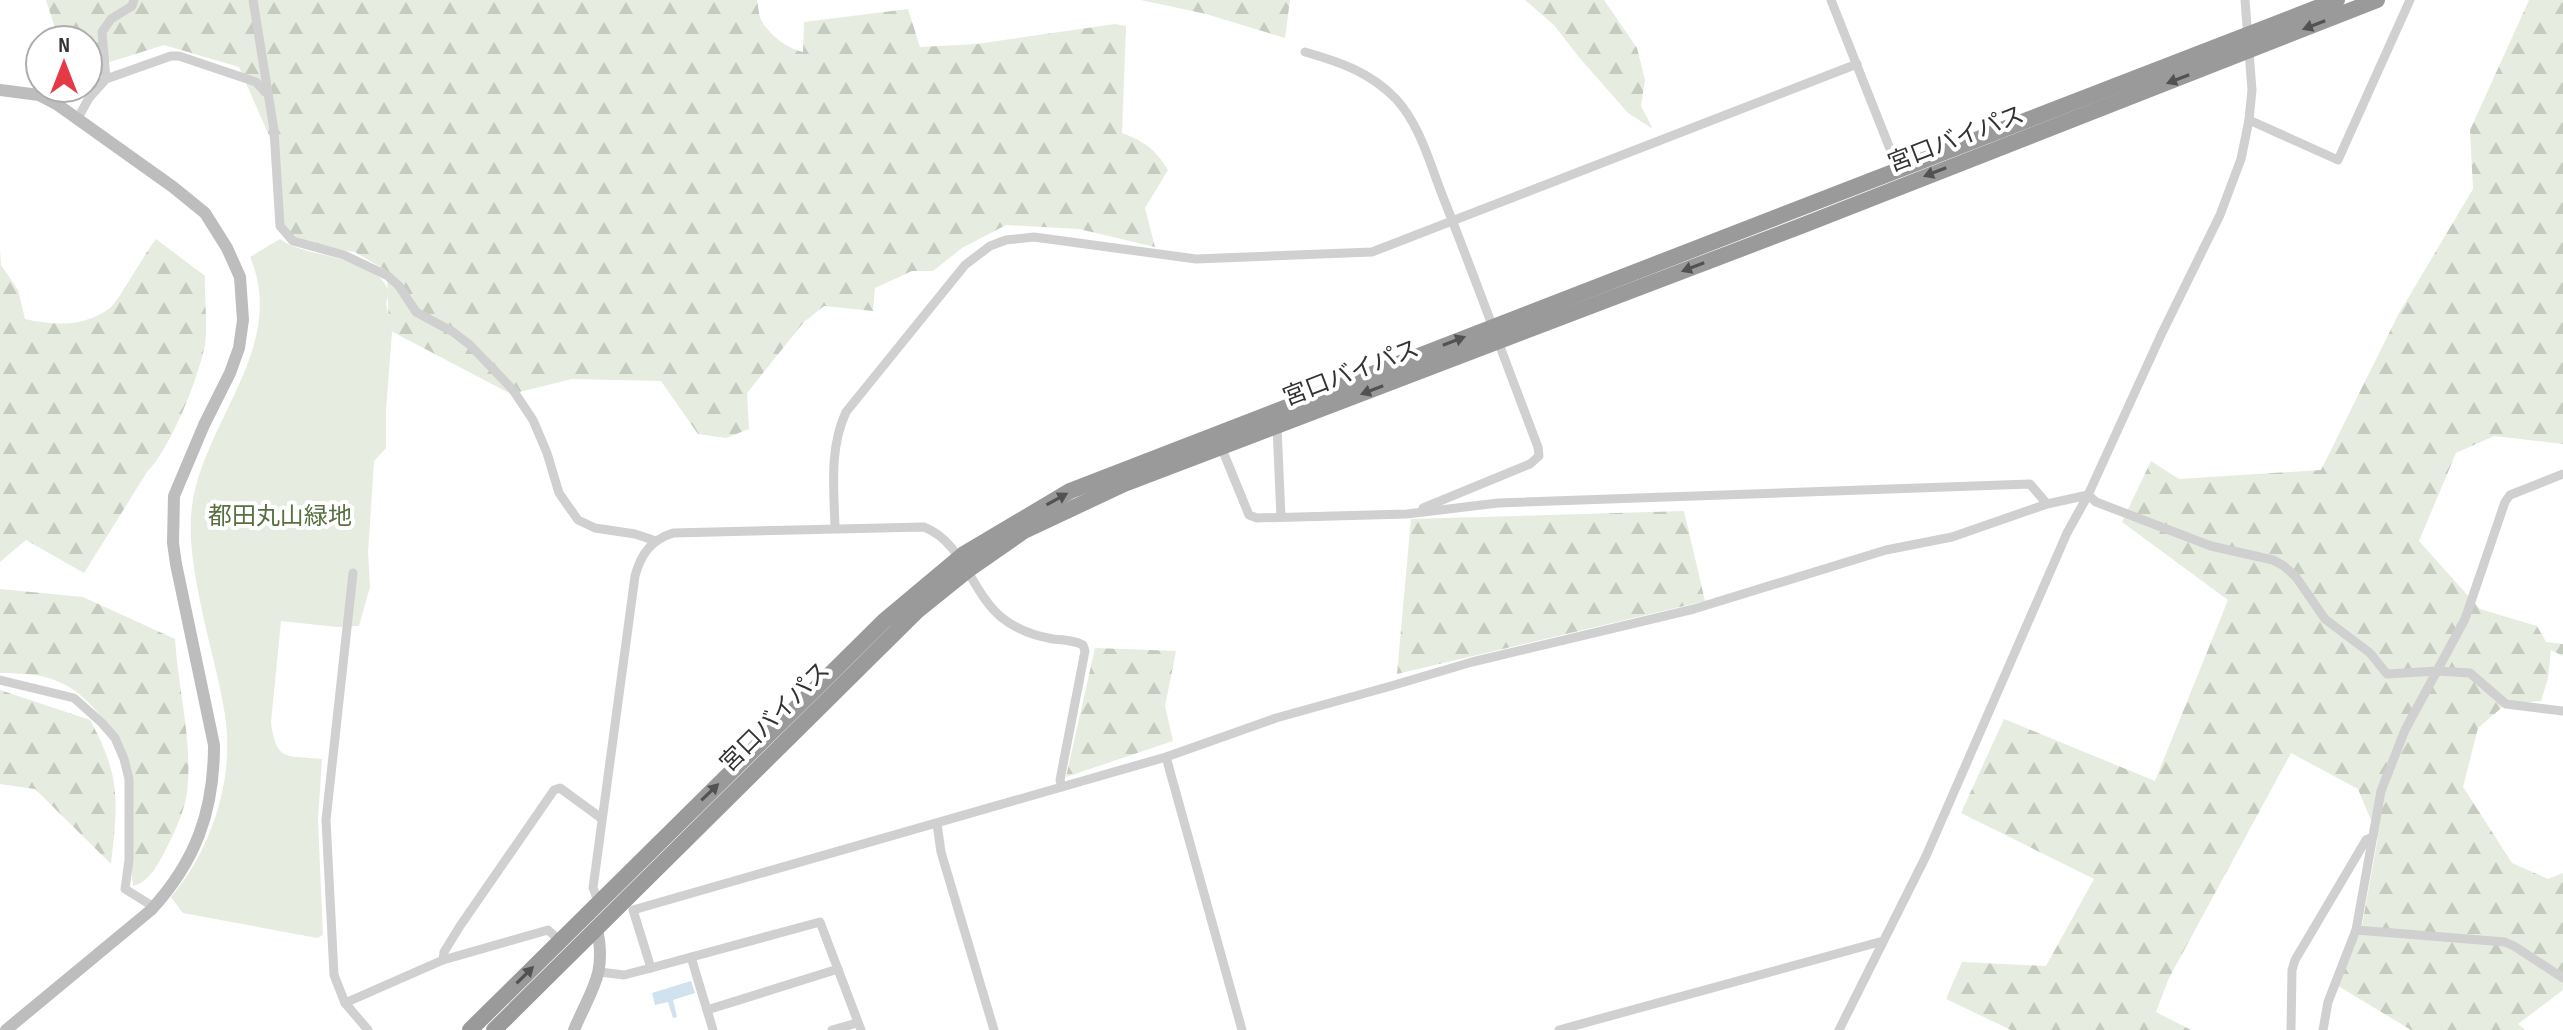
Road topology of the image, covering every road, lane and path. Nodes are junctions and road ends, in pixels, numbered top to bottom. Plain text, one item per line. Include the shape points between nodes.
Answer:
1 (134, 0) edge
2 (253, 0) edge
3 (1831, 0) edge
4 (2245, 0) edge
5 (2337, 0) edge
6 (2377, 0) edge
7 (2410, 0) edge
8 (2249, 42) junction
9 (1305, 52) dead end
10 (1857, 64) junction
11 (106, 79) junction
12 (0, 90) edge
13 (267, 95) junction
14 (78, 118) junction
15 (2249, 120) junction
16 (1898, 169) junction
17 (1453, 220) junction
18 (1495, 334) junction
19 (1277, 427) junction
20 (1222, 449) junction
21 (2563, 474) edge
22 (2088, 495) junction
23 (2047, 504) junction
24 (1411, 513) junction
25 (1281, 517) junction
26 (835, 528) junction
27 (656, 541) junction
28 (963, 564) junction
29 (353, 573) dead end
30 (2437, 671) junction
31 (0, 680) edge
32 (2563, 711) edge
33 (1166, 757) junction
34 (1062, 787) junction
35 (601, 818) junction
36 (937, 824) junction
37 (2373, 837) junction
38 (598, 901) junction
39 (154, 907) junction
40 (597, 929) junction
41 (2356, 930) junction
42 (559, 940) junction
43 (1883, 941) junction
44 (691, 957) junction
45 (443, 960) junction
46 (651, 968) junction
47 (838, 969) junction
48 (600, 972) junction
49 (2563, 978) edge
50 (345, 1003) junction
51 (707, 1010) junction
52 (859, 1026) edge
53 (6, 1030) edge
54 (368, 1030) edge
55 (470, 1030) edge
56 (494, 1030) edge
57 (574, 1030) edge
58 (713, 1030) edge
59 (832, 1030) edge
60 (994, 1030) edge
61 (1242, 1030) edge
62 (1559, 1030) edge
63 (1839, 1030) edge
64 (2291, 1030) edge
65 (2323, 1030) edge

1 - 11 street via 102,32
2 - 13 street
3 - 10 street
4 - 8 street
5 - 8 highway, 宮口バイパス
6 -> 8 highway, 宮口バイパス
7 - 15 street via 2338,160
8 - 15 street
8 - 16 highway, 宮口バイパス
8 -> 18 highway, 宮口バイパス
9 - 17 street via 1351,66 1396,100 1417,131
10 - 16 street
10 - 17 street
11 - 13 street via 179,56 256,82
11 - 14 street
12 - 14 street via 39,95
13 - 27 street via 284,231 293,241 344,255 388,276 416,312 470,345 533,420 559,493 578,520
14 - 39 street via 205,213 227,248 243,297 239,348 174,496 176,564 208,711 214,770 196,843
15 - 22 street via 2220,215
16 - 18 highway, 宮口バイパス
17 - 18 street
17 - 26 street via 1372,252 1196,259 1034,237 990,246 965,265 846,412 834,459
18 -> 19 highway, 宮口バイパス
18 - 24 street via 1539,456
28 -> 18 highway, 宮口バイパス via 1070,491
19 - 20 highway, 宮口バイパス
19 - 25 street
20 - 25 street via 1249,515
20 - 28 highway, 宮口バイパス via 1116,488
21 - 30 street via 2510,495 2505,502 2465,619
22 - 23 street
22 - 30 street via 2211,546 2273,560 2296,577 2325,619 2370,653 2387,674
22 - 43 street
23 - 24 street via 2030,484 1498,503
23 - 33 street via 1952,537 1886,550 1694,609 1472,662 1276,718
24 - 25 street
26 - 27 street via 680,532
26 - 28 street via 924,527 938,534
27 - 35 street via 642,556 635,576
28 - 34 street via 993,609 1013,625 1033,635 1083,645
38 -> 28 highway, 宮口バイパス via 884,621
28 - 40 highway, 宮口バイパス
29 - 50 street via 326,820 332,965
30 - 32 street via 2470,673 2506,704
30 - 37 street via 2405,730 2381,791
31 - 39 street via 74,698 115,738 129,779 125,889
33 - 34 street
33 - 61 street
34 - 36 street
35 - 38 street via 593,888
35 - 45 street via 560,788 554,790 460,926
36 - 46 street via 633,910
36 - 60 street
37 - 41 street
37 - 64 street via 2366,840 2295,960
38 - 42 highway, 宮口バイパス
39 - 53 street
40 - 48 street
40 - 56 highway, 宮口バイパス
41 - 49 street via 2505,942
41 - 65 street via 2328,1002
42 - 45 street via 548,930
55 -> 42 highway, 宮口バイパス
43 - 62 street
43 - 63 street
44 - 46 street
44 - 47 street via 820,922
44 - 51 street
45 - 50 street
46 - 48 street via 624,975
47 - 51 street
47 - 52 street
48 - 57 street
50 - 54 street
51 - 58 street
52 - 59 street

